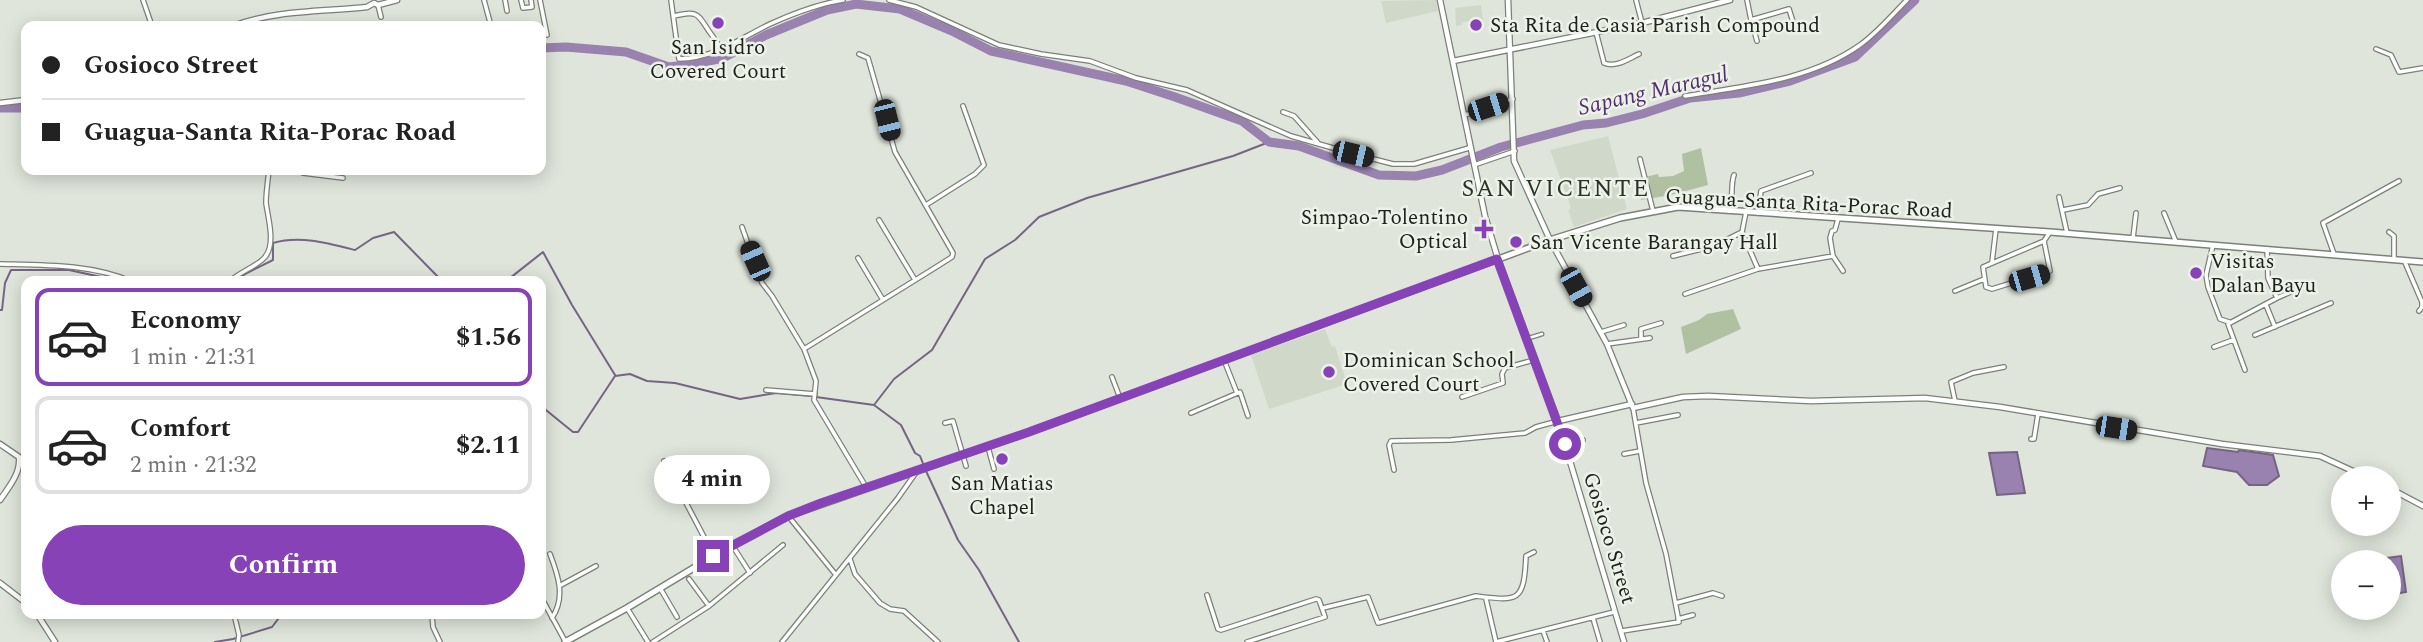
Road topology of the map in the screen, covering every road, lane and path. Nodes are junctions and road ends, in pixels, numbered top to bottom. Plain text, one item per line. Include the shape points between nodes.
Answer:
1 (143, 0) edge
2 (397, 0) edge
3 (484, 0) edge
4 (505, 0) edge
5 (521, 0) edge
6 (531, 0) edge
7 (540, 0) edge
8 (671, 0) edge
9 (843, 0) edge
10 (889, 0) edge
11 (1440, 0) edge
12 (1508, 0) edge
13 (1636, 0) edge
14 (1730, 0) edge
15 (1747, 0) edge
16 (1907, 0) edge
17 (375, 3) edge
18 (1704, 3) edge
19 (507, 11) dead end
20 (674, 16) junction
21 (382, 17) dead end
22 (1751, 20) junction
23 (150, 21) edge
24 (247, 21) edge
25 (490, 21) edge
26 (544, 21) edge
27 (1642, 23) junction
28 (1794, 25) dead end
29 (546, 30) edge
30 (1596, 32) junction
31 (547, 35) dead end
32 (1757, 41) dead end
33 (2376, 49) dead end
34 (720, 50) junction
35 (1511, 50) junction
36 (859, 54) dead end
37 (1639, 54) dead end
38 (1453, 61) junction
39 (2423, 68) edge
40 (1685, 96) dead end
41 (1513, 99) junction
42 (21, 101) edge
43 (0, 103) edge
44 (964, 106) dead end
45 (1283, 112) dead end
46 (1462, 116) junction
47 (1319, 145) junction
48 (1469, 150) junction
49 (1515, 150) junction
50 (1640, 159) dead end
51 (1473, 164) junction
52 (1811, 173) dead end
53 (269, 175) edge
54 (319, 175) edge
55 (1734, 176) dead end
56 (343, 178) dead end
57 (2399, 181) dead end
58 (2120, 188) dead end
59 (2059, 197) dead end
60 (926, 205) junction
61 (2063, 210) junction
62 (1653, 211) junction
63 (1729, 211) junction
64 (1746, 212) junction
65 (1758, 213) junction
66 (2136, 213) dead end
67 (2164, 213) dead end
68 (1838, 219) junction
69 (879, 220) dead end
70 (742, 227) dead end
71 (1996, 229) junction
72 (1742, 232) junction
73 (2050, 232) junction
74 (2389, 232) dead end
75 (2067, 233) junction
76 (2133, 239) junction
77 (1550, 240) junction
78 (2044, 240) junction
79 (2176, 242) junction
80 (2213, 245) junction
81 (2267, 249) junction
82 (2334, 254) junction
83 (1673, 256) dead end
84 (1833, 256) junction
85 (858, 258) dead end
86 (1497, 259) junction
87 (2394, 259) junction
88 (2404, 260) junction
89 (2423, 262) edge
90 (1992, 263) junction
91 (0, 264) edge
92 (1758, 269) junction
93 (1843, 271) dead end
94 (120, 276) edge
95 (235, 276) edge
96 (1984, 279) junction
97 (915, 280) junction
98 (2295, 290) dead end
99 (1955, 291) dead end
100 (1685, 294) dead end
101 (2277, 298) junction
102 (883, 300) junction
103 (2331, 303) dead end
104 (2266, 304) junction
105 (2419, 311) dead end
106 (2229, 322) junction
107 (1661, 323) dead end
108 (1625, 325) dead end
109 (2275, 327) junction
110 (1601, 332) junction
111 (1542, 334) dead end
112 (2255, 335) dead end
113 (1650, 338) dead end
114 (1526, 339) junction
115 (1641, 339) junction
116 (2233, 340) junction
117 (1607, 344) junction
118 (2214, 347) dead end
119 (804, 349) junction
120 (1224, 360) junction
121 (1534, 360) junction
122 (2004, 367) dead end
123 (2245, 370) dead end
124 (1112, 377) dead end
125 (766, 390) dead end
126 (1237, 393) junction
127 (815, 394) junction
128 (1462, 397) dead end
129 (1121, 398) junction
130 (1955, 401) junction
131 (1633, 406) junction
132 (1191, 413) dead end
133 (2038, 414) junction
134 (1678, 415) dead end
135 (1248, 416) dead end
136 (1558, 421) junction
137 (945, 423) dead end
138 (1636, 423) junction
139 (2041, 439) dead end
140 (1583, 440) dead end
141 (0, 444) edge
142 (1565, 444) junction
143 (987, 446) junction
144 (1640, 450) junction
145 (963, 453) junction
146 (1624, 454) dead end
147 (664, 461) dead end
148 (966, 466) dead end
149 (2342, 466) edge
150 (922, 468) junction
151 (994, 469) dead end
152 (1394, 470) dead end
153 (866, 487) junction
154 (2401, 495) edge
155 (0, 500) edge
156 (2423, 506) edge
157 (788, 516) junction
158 (732, 545) junction
159 (783, 545) dead end
160 (1534, 551) dead end
161 (550, 554) dead end
162 (713, 556) junction
163 (850, 559) junction
164 (596, 566) dead end
165 (750, 573) junction
166 (836, 575) junction
167 (689, 579) dead end
168 (0, 583) edge
169 (561, 585) junction
170 (660, 588) junction
171 (1207, 595) dead end
172 (1722, 596) dead end
173 (21, 599) edge
174 (1486, 599) junction
175 (1676, 603) junction
176 (709, 606) junction
177 (546, 607) edge
178 (627, 608) junction
179 (1323, 608) junction
180 (1617, 612) junction
181 (1693, 615) dead end
182 (677, 617) dead end
183 (552, 618) junction
184 (1593, 618) junction
185 (40, 619) edge
186 (235, 619) edge
187 (432, 619) edge
188 (1678, 619) junction
189 (1543, 631) junction
190 (1622, 631) junction
191 (238, 638) edge
192 (55, 642) edge
193 (440, 642) edge
194 (565, 642) edge
195 (651, 642) edge
196 (782, 642) edge
197 (938, 642) edge
198 (1247, 642) edge
199 (1547, 642) edge
200 (1600, 642) edge
201 (1624, 642) edge

1 - 23 street
2 - 17 street
3 - 25 street
4 - 19 street
5 - 6 street via 523,8 532,7
7 - 26 street
8 - 20 street
9 - 34 street via 783,18
10 - 47 street via 916,7 999,45 1090,61 1187,90
11 - 38 street, Gosioco Street
12 - 35 street
13 - 27 street
14 - 18 street
15 - 22 street
16 - 40 street via 1861,44 1831,62 1794,76
17 - 21 street
17 - 24 street
18 - 27 street
20 - 34 street via 688,12 698,16
20 - 34 street via 679,59 699,59
22 - 28 street via 1788,9
22 - 32 street
27 - 30 street
29 - 31 street
30 - 35 street
30 - 37 street via 1604,63 1615,65
33 - 39 street via 2391,55 2399,72
35 - 38 street
35 - 41 street
36 - 60 street via 869,58 895,152
38 - 46 street, Gosioco Street
41 - 46 street
41 - 49 street
42 - 43 street
44 - 60 street via 984,165
45 - 47 street via 1294,116
46 - 48 street, Gosioco Street
47 - 48 street via 1393,164 1414,164
48 - 51 street, Gosioco Street
49 - 51 street
49 - 77 street via 1514,161
50 - 62 street
51 - 86 street, Gosioco Street
52 - 65 street via 1761,191
53 - 95 street via 268,253
54 - 56 street
55 - 63 street
57 - 82 street via 2325,220
58 - 61 street via 2098,194 2088,205
59 - 61 street
60 - 97 street via 953,253
61 - 75 street
62 - 63 main road, Guagua-Santa Rita-Porac Road via 1678,207
62 - 77 main road, Guagua-Santa Rita-Porac Road
63 - 64 main road, Guagua-Santa Rita-Porac Road
64 - 65 main road, Guagua-Santa Rita-Porac Road
64 - 72 street
65 - 68 main road, Guagua-Santa Rita-Porac Road
66 - 76 street
67 - 79 street
68 - 71 main road, Guagua-Santa Rita-Porac Road
68 - 84 street via 1830,238
69 - 97 street
70 - 119 street via 762,283
71 - 73 main road, Guagua-Santa Rita-Porac Road
71 - 90 street
72 - 83 street via 1713,246
72 - 92 street
73 - 75 main road, Guagua-Santa Rita-Porac Road
73 - 78 street
74 - 87 street via 2394,236
75 - 76 main road, Guagua-Santa Rita-Porac Road
76 - 79 main road, Guagua-Santa Rita-Porac Road
77 - 86 main road, Guagua-Santa Rita-Porac Road
77 - 110 street
78 - 90 street
78 - 96 street via 2052,269 2048,273 1989,289
79 - 80 main road, Guagua-Santa Rita-Porac Road
80 - 81 main road, Guagua-Santa Rita-Porac Road
80 - 106 street via 2208,287 2220,319
81 - 82 main road, Guagua-Santa Rita-Porac Road
81 - 101 street via 2268,278
82 - 87 main road, Guagua-Santa Rita-Porac Road
84 - 92 street
84 - 93 street
85 - 102 street
86 - 114 street, Gosioco Street
86 - 120 main road, Guagua-Santa Rita-Porac Road
87 - 88 main road, Guagua-Santa Rita-Porac Road
88 - 89 main road, Guagua-Santa Rita-Porac Road
88 - 105 street via 2422,302
90 - 96 street via 1983,267
91 - 94 street via 65,266
92 - 100 street
96 - 99 street
97 - 102 street
98 - 101 street
101 - 104 street
102 - 119 street
103 - 109 street
104 - 106 street
104 - 109 street
106 - 116 street
107 - 115 street via 1641,329
108 - 110 street
109 - 112 street
110 - 117 street
111 - 114 street
113 - 115 street
114 - 121 street, Gosioco Street
115 - 117 street
116 - 118 street
116 - 123 street
117 - 131 street
119 - 127 street via 816,381
120 - 126 street
120 - 129 main road, Guagua-Santa Rita-Porac Road
121 - 128 street via 1505,368 1503,383
121 - 136 street, Gosioco Street
122 - 130 street via 1951,382
124 - 129 street
125 - 127 street
126 - 132 street
126 - 135 street
127 - 153 street via 814,400
129 - 143 main road, Guagua-Santa Rita-Porac Road
130 - 131 street via 1707,396
130 - 133 street
131 - 136 street
131 - 138 street
133 - 139 street via 2032,439
133 - 149 street via 2320,456
134 - 138 street
136 - 142 street, Gosioco Street
136 - 152 street via 1525,433 1391,442
137 - 145 street via 953,421
138 - 144 street
140 - 142 street
141 - 155 street via 20,460
142 - 180 street, Gosioco Street
143 - 145 main road, Guagua-Santa Rita-Porac Road
143 - 151 street
144 - 146 street
144 - 175 street
145 - 148 street
145 - 150 main road, Guagua-Santa Rita-Porac Road
147 - 162 street
150 - 153 main road, Guagua-Santa Rita-Porac Road
150 - 163 street
153 - 157 main road, Guagua-Santa Rita-Porac Road
154 - 156 street
157 - 158 main road, Guagua-Santa Rita-Porac Road
157 - 166 street
158 - 162 main road, Guagua-Santa Rita-Porac Road
158 - 165 street
159 - 165 street
160 - 174 street via 1526,556 1526,576 1518,596
161 - 169 street
162 - 170 main road, Guagua-Santa Rita-Porac Road
163 - 166 street
163 - 197 street via 855,574 880,603 904,611
164 - 169 street
165 - 176 street
166 - 196 street
167 - 176 street
168 - 173 street
169 - 183 street
170 - 178 main road, Guagua-Santa Rita-Porac Road
170 - 182 street
171 - 179 street via 1221,630 1316,599
172 - 175 street via 1713,593
174 - 179 street via 1476,596 1378,623 1366,596
174 - 189 street via 1496,642
175 - 188 street
176 - 195 street
177 - 183 street
178 - 194 main road, Guagua-Santa Rita-Porac Road
178 - 195 street
179 - 198 street via 1325,617
180 - 184 street
180 - 190 street, Gosioco Street
181 - 188 street
183 - 194 street
184 - 189 street
184 - 200 street
185 - 192 street
186 - 191 street
187 - 193 street
188 - 190 street
189 - 199 street
190 - 201 street, Gosioco Street

